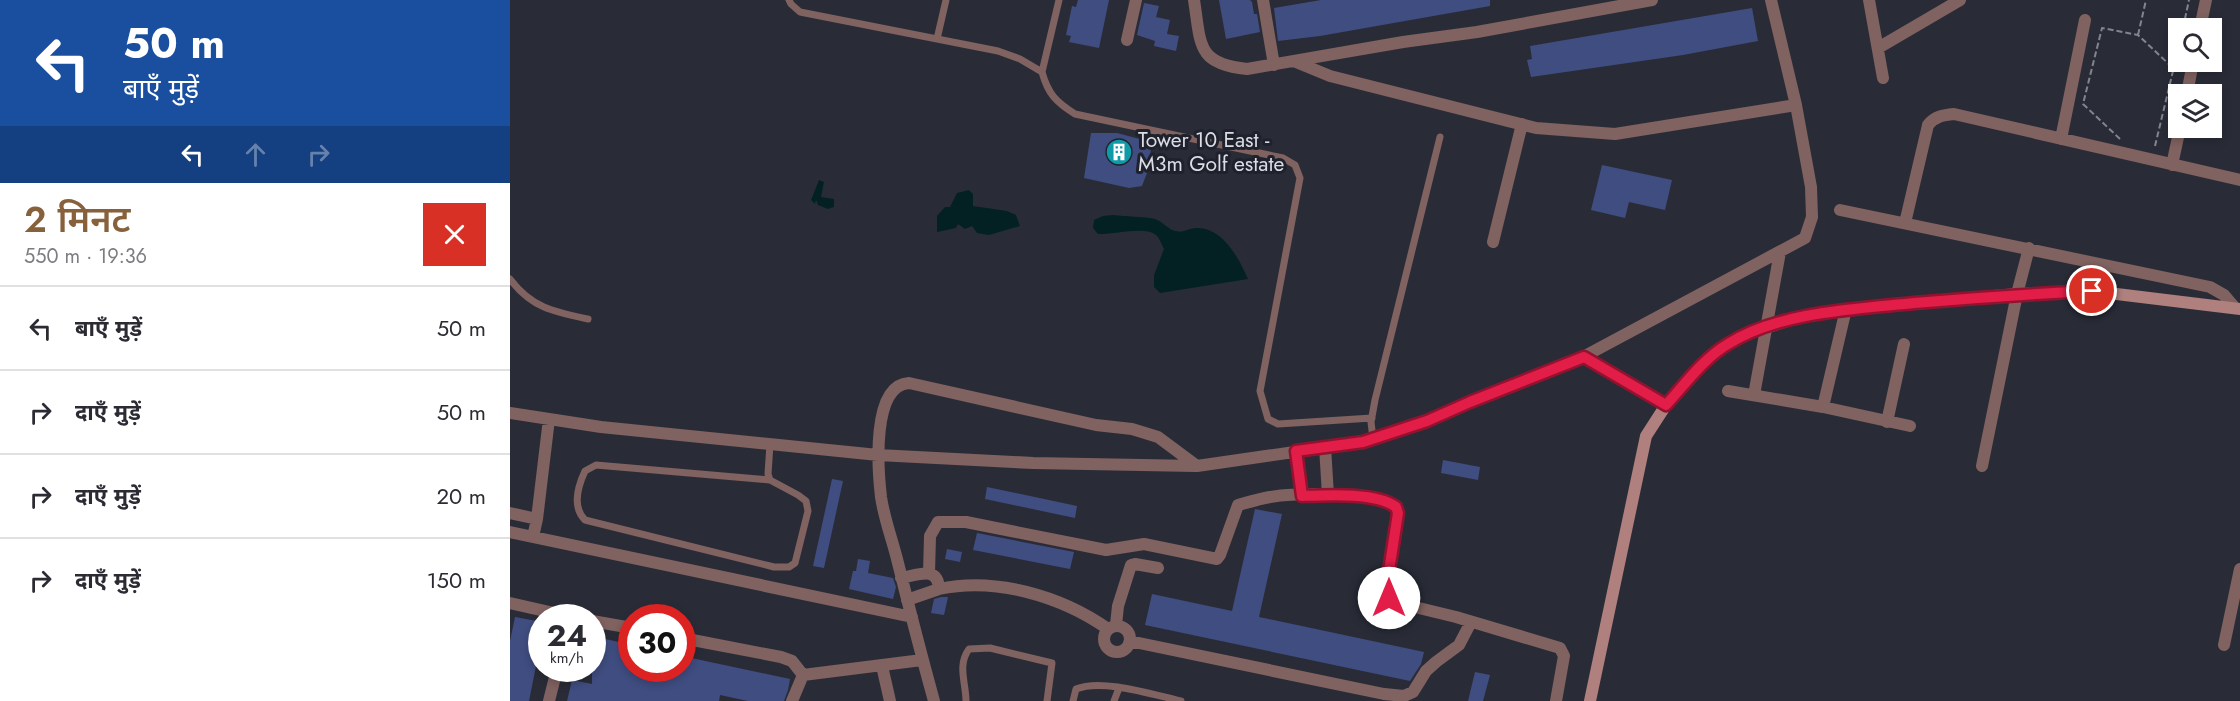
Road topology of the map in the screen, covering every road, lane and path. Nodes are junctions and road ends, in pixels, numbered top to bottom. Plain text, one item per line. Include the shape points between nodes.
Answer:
1 (789, 0) edge
2 (946, 0) edge
3 (1059, 0) edge
4 (1136, 0) edge
5 (1194, 0) edge
6 (1263, 0) edge
7 (1652, 0) edge
8 (1771, 0) edge
9 (1869, 0) edge
10 (1960, 0) edge
11 (2146, 0) edge
12 (2189, 0) edge
13 (2206, 0) edge
14 (2185, 18) edge
15 (2202, 18) edge
16 (2085, 20) dead end
17 (2138, 35) junction
18 (938, 39) junction
19 (1127, 40) dead end
20 (1878, 48) junction
21 (1296, 62) junction
22 (2168, 63) edge
23 (1274, 64) junction
24 (1042, 72) junction
25 (2173, 72) edge
26 (1883, 78) dead end
27 (1796, 105) junction
28 (1522, 124) junction
29 (1440, 137) dead end
30 (2178, 138) edge
31 (2061, 139) junction
32 (2128, 141) dead end
33 (2154, 147) dead end
34 (2172, 165) junction
35 (2240, 180) edge
36 (1840, 210) dead end
37 (1905, 223) junction
38 (1493, 242) dead end
39 (2029, 248) junction
40 (1780, 252) junction
41 (510, 279) edge
42 (2017, 294) junction
43 (1846, 309) junction
44 (2238, 309) edge
45 (588, 319) dead end
46 (1767, 327) junction
47 (1904, 344) dead end
48 (1584, 357) junction
49 (1728, 392) dead end
50 (1754, 395) junction
51 (1666, 405) junction
52 (1823, 408) junction
53 (510, 413) edge
54 (1372, 418) junction
55 (549, 419) junction
56 (1887, 422) junction
57 (1910, 426) dead end
58 (1373, 438) junction
59 (770, 444) junction
60 (1325, 447) junction
61 (1296, 451) junction
62 (878, 455) junction
63 (1197, 466) junction
64 (1982, 466) dead end
65 (770, 480) junction
66 (1328, 495) junction
67 (1302, 496) junction
68 (510, 513) edge
69 (537, 519) junction
70 (510, 532) edge
71 (532, 537) junction
72 (1158, 568) dead end
73 (2240, 569) edge
74 (929, 573) junction
75 (901, 578) junction
76 (939, 589) junction
77 (2237, 595) edge
78 (907, 600) junction
79 (510, 603) edge
80 (528, 607) edge
81 (912, 617) junction
82 (1471, 622) junction
83 (1112, 627) junction
84 (696, 641) edge
85 (1129, 643) junction
86 (2224, 645) dead end
87 (922, 660) junction
88 (882, 666) junction
89 (803, 675) junction
90 (554, 682) edge
91 (1119, 688) junction
92 (549, 701) edge
93 (792, 701) edge
94 (890, 701) edge
95 (934, 701) edge
96 (966, 701) edge
97 (1047, 701) edge
98 (1073, 701) edge
99 (1114, 701) edge
100 (1181, 701) edge
101 (1556, 701) edge
102 (1590, 701) edge

1 - 18 lane via 800,12
2 - 18 lane
3 - 24 lane
4 - 19 street
5 - 23 street via 1200,39 1215,63 1247,69
6 - 23 street
7 - 21 street
8 - 27 street
9 - 20 street
10 - 20 street
11 - 17 path
12 - 14 path
13 - 15 street
16 - 31 street
17 - 22 path
17 - 32 path via 2102,28 2083,104 2119,139
18 - 24 lane via 998,51
20 - 26 street
21 - 23 street
21 - 28 street via 1330,76
24 - 54 lane via 1056,101 1075,114 1283,158 1295,165 1300,178 1260,391 1262,405 1268,419 1278,424
25 - 33 path
27 - 28 street via 1615,134
27 - 40 street via 1812,187 1812,217 1805,238
28 - 38 street
29 - 54 lane
30 - 34 street
31 - 34 street
31 - 37 street via 1954,114 1941,115 1928,125
34 - 35 street
36 - 37 street
37 - 39 street
39 - 42 street
39 - 44 street via 2210,287
40 - 46 street
40 - 48 street
41 - 45 lane via 534,303 550,311
42 - 43 street
42 - 44 street via 2092,291
42 - 64 street
43 - 46 street
43 - 52 street
46 - 50 street
46 - 51 street via 1728,343
47 - 56 street
48 - 51 street
48 - 58 street via 1427,421
49 - 50 street
50 - 52 street
51 - 102 street via 1646,436
52 - 56 street
53 - 55 street
54 - 58 lane
55 - 59 street
55 - 69 street
56 - 57 street
58 - 60 street
59 - 62 street
59 - 65 lane
60 - 61 street
60 - 66 street
61 - 63 street
61 - 67 street
62 - 63 street
62 - 63 street via 881,416 896,387 909,383 1096,425 1132,429 1158,438
62 - 75 street via 881,498
65 - 65 lane via 806,501 808,511 795,563 789,567 774,567 585,520 576,504 585,471 596,465
66 - 67 street
66 - 82 street via 1360,496 1396,507 1386,590 1389,598
67 - 74 street via 1271,497 1238,505 1217,559 1144,544 1106,550 966,522 939,522 930,536
68 - 69 street
69 - 71 street
70 - 71 street
71 - 81 street
72 - 83 street via 1131,565
73 - 77 street
74 - 75 street
74 - 76 street via 939,580
75 - 78 street
76 - 78 street
76 - 83 street via 987,586 1050,598
77 - 86 street
78 - 81 street
79 - 80 street
81 - 87 street
82 - 85 street via 1459,645 1426,671 1413,692 1404,696
82 - 101 street via 1560,648 1564,656
83 - 85 street via 1128,630
83 - 85 street via 1104,640 1108,648 1120,652
84 - 89 street via 781,657 792,661
87 - 88 street
87 - 95 street
88 - 89 street
88 - 94 street
89 - 93 street
90 - 92 street
91 - 98 lane via 1086,685 1076,689
91 - 99 lane
91 - 100 lane
96 - 97 lane via 964,656 969,649 990,648 1052,663

